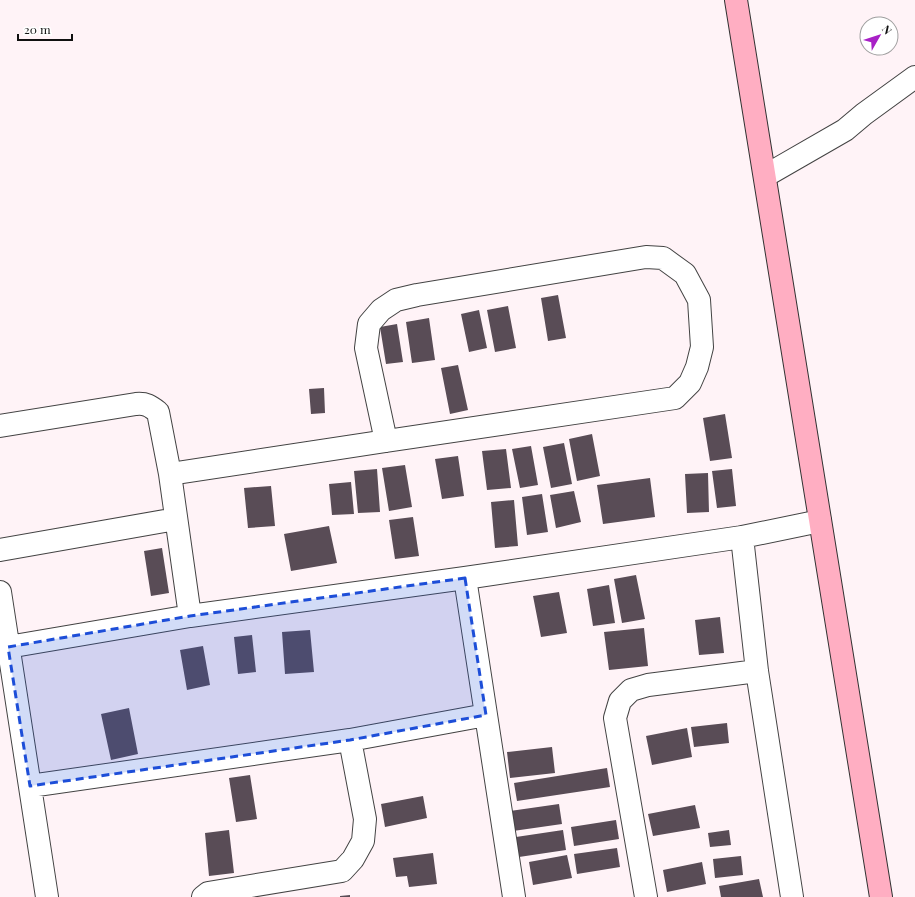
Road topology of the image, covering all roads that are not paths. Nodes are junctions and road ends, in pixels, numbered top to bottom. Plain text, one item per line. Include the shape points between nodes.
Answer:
1 (736, 0) edge
2 (915, 77) edge
3 (765, 176) junction
4 (0, 426) edge
5 (386, 440) junction
6 (170, 474) junction
7 (176, 519) junction
8 (820, 521) junction
9 (742, 537) junction
10 (0, 550) edge
11 (465, 578) junction
12 (0, 592) edge
13 (190, 616) junction
14 (8, 647) junction
15 (757, 671) junction
16 (486, 715) junction
17 (350, 740) junction
18 (30, 786) junction
19 (47, 897) edge
20 (203, 897) edge
21 (514, 897) edge
22 (646, 897) edge
23 (792, 897) edge
24 (881, 897) edge

1 - 3 main road
2 - 3 street via 845,130
3 - 8 main road
4 - 6 street via 143,403 158,412
5 - 5 street via 674,398 690,383 697,367 702,347 699,300 685,274 663,258 646,258 396,300 369,324 366,348
5 - 6 street
6 - 7 street
7 - 10 street
7 - 13 street
8 - 9 street
8 - 24 main road
9 - 11 street
9 - 15 street
11 - 13 street
11 - 16 street
12 - 14 street
13 - 14 street
14 - 18 street
15 - 22 street via 648,685 631,690 620,701 615,718
15 - 23 street
16 - 17 street
16 - 21 street
17 - 18 street
17 - 20 street via 365,819 363,841 353,860 342,871 208,893
18 - 19 street

